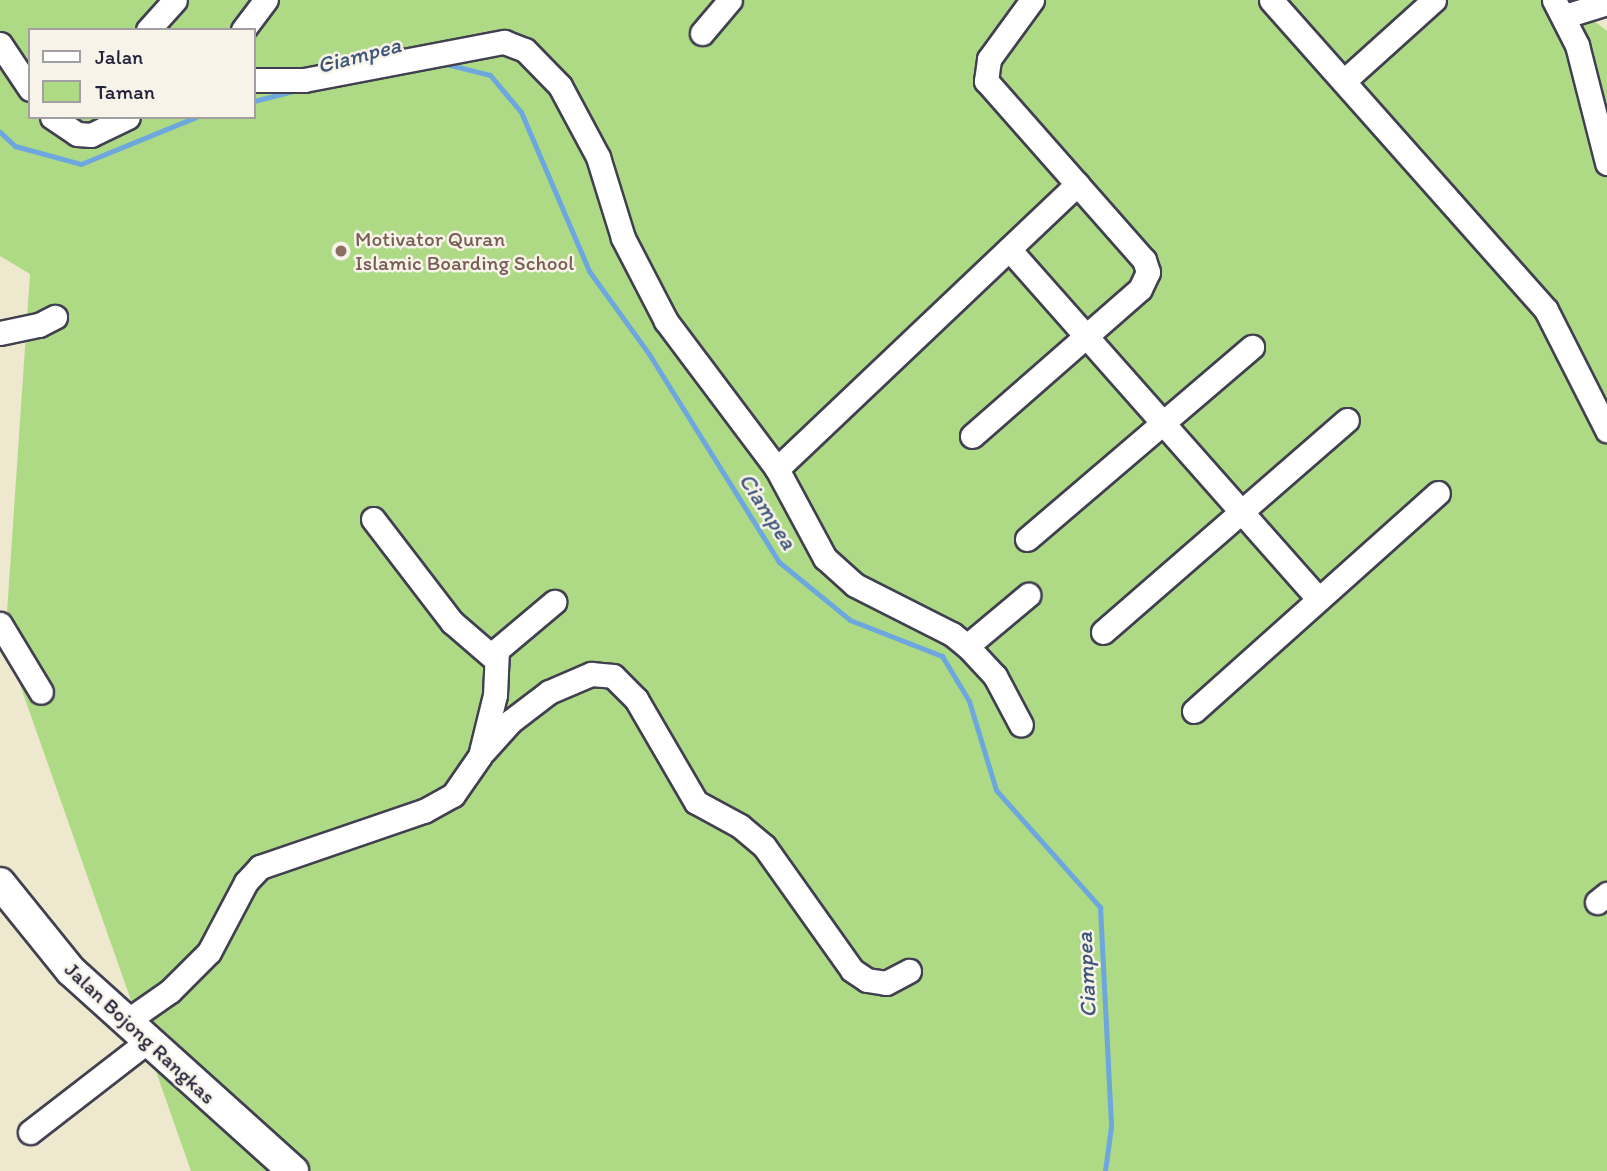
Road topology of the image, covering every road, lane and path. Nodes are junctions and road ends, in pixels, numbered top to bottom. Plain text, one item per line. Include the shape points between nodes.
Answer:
1 (175, 0) edge
2 (266, 0) edge
3 (730, 0) edge
4 (1032, 0) edge
5 (1271, 0) edge
6 (1434, 0) edge
7 (1607, 3) edge
8 (1560, 8) edge
9 (150, 28) edge
10 (245, 28) edge
11 (702, 33) dead end
12 (0, 44) edge
13 (256, 80) edge
14 (1344, 81) junction
15 (28, 86) edge
16 (124, 119) edge
17 (61, 120) edge
18 (1607, 163) edge
19 (1077, 184) junction
20 (1009, 249) junction
21 (55, 317) dead end
22 (0, 333) edge
23 (1087, 339) junction
24 (1252, 346) dead end
25 (1347, 420) dead end
26 (1163, 421) junction
27 (1607, 430) edge
28 (972, 436) dead end
29 (777, 469) junction
30 (1438, 494) dead end
31 (1243, 513) junction
32 (373, 519) dead end
33 (1027, 538) dead end
34 (1028, 595) dead end
35 (1318, 598) junction
36 (554, 602) dead end
37 (0, 624) edge
38 (1102, 632) dead end
39 (967, 646) junction
40 (495, 659) junction
41 (41, 692) dead end
42 (1194, 711) dead end
43 (1021, 725) dead end
44 (480, 756) junction
45 (0, 883) edge
46 (909, 971) dead end
47 (138, 1030) junction
48 (30, 1132) dead end
49 (293, 1171) edge

1 - 9 street
2 - 10 street
3 - 11 street
4 - 19 street via 989,59 986,81
5 - 14 street
6 - 14 street
7 - 8 street
8 - 18 street via 1577,45
12 - 15 street
13 - 29 street via 304,80 504,42 525,51 560,86 598,156 623,238 666,321
14 - 27 street via 1546,310
16 - 17 street via 91,135
19 - 20 street
19 - 23 street via 1144,260 1148,272 1140,289
20 - 23 street
20 - 29 street
21 - 22 street
23 - 26 street
23 - 28 street
24 - 26 street
25 - 31 street
26 - 31 street
26 - 33 street
29 - 39 street via 819,548 842,576
30 - 35 street
31 - 35 street
31 - 38 street
32 - 40 street via 452,622
34 - 39 street
35 - 42 street
36 - 40 street via 502,642
37 - 41 street
39 - 43 street via 995,676
40 - 44 street via 495,695
44 - 46 street via 511,722 550,692 591,674 613,676 636,699 696,802 740,826 764,846 841,959 867,980 887,983
44 - 47 street via 464,783 441,803 260,867 246,882 209,952
45 - 47 main road, Jalan Bojong Rangkas via 71,971
47 - 48 street
47 - 49 main road, Jalan Bojong Rangkas

